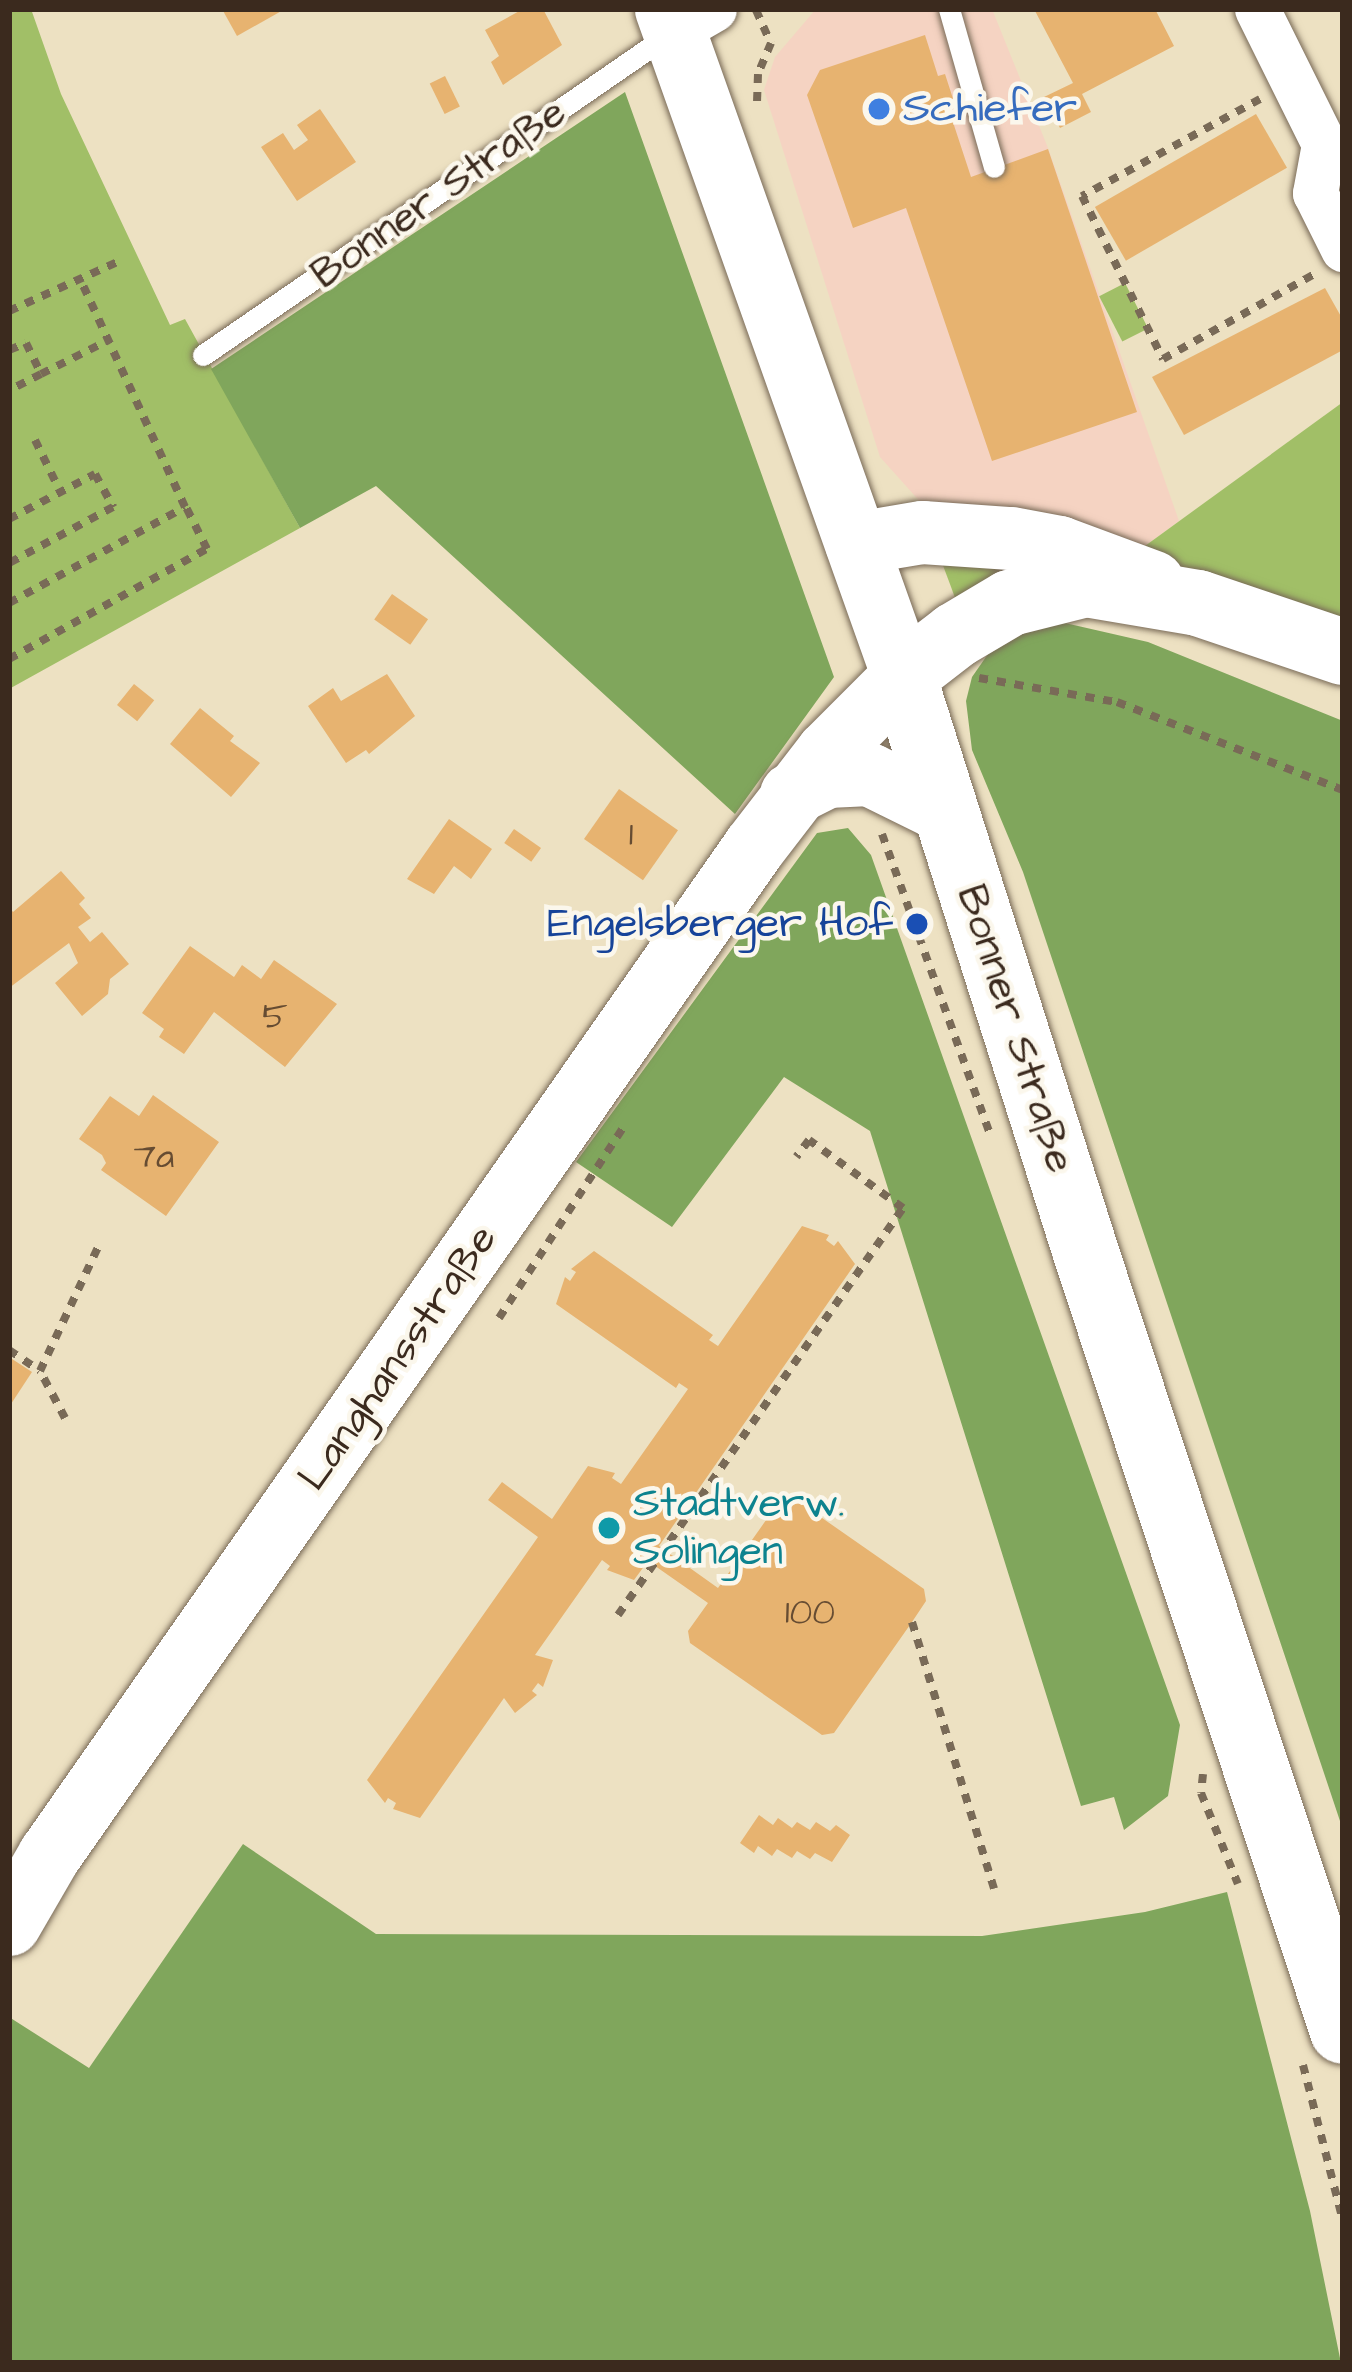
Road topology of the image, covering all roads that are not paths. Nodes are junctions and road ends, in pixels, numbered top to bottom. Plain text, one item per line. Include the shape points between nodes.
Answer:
1 (949, 9) edge
2 (1257, 9) edge
3 (685, 16) edge
4 (994, 167) dead end
5 (1333, 259) edge
6 (203, 355) dead end
7 (856, 543) junction
8 (1041, 593) junction
9 (1198, 604) junction
10 (1343, 652) edge
11 (903, 676) junction
12 (1343, 698) edge
13 (791, 794) junction
14 (946, 812) junction
15 (9, 1924) edge
16 (1343, 2032) edge

1 - 4 lane
2 - 5 street via 1324,144 1316,193
3 - 6 lane, Bonner Straße
3 - 7 street, Bonner Straße
7 - 9 street via 922,532 1012,538 1122,566
7 - 11 street, Bonner Straße
8 - 9 main road via 1105,585
8 - 11 main road via 977,621
8 - 12 main road via 1160,625
9 - 10 main road
11 - 13 street, Langhansstraße
11 - 14 main road, Bonner Straße
13 - 14 street via 827,776 869,774
13 - 15 street, Langhansstraße via 49,1855
14 - 16 main road, Bonner Straße

